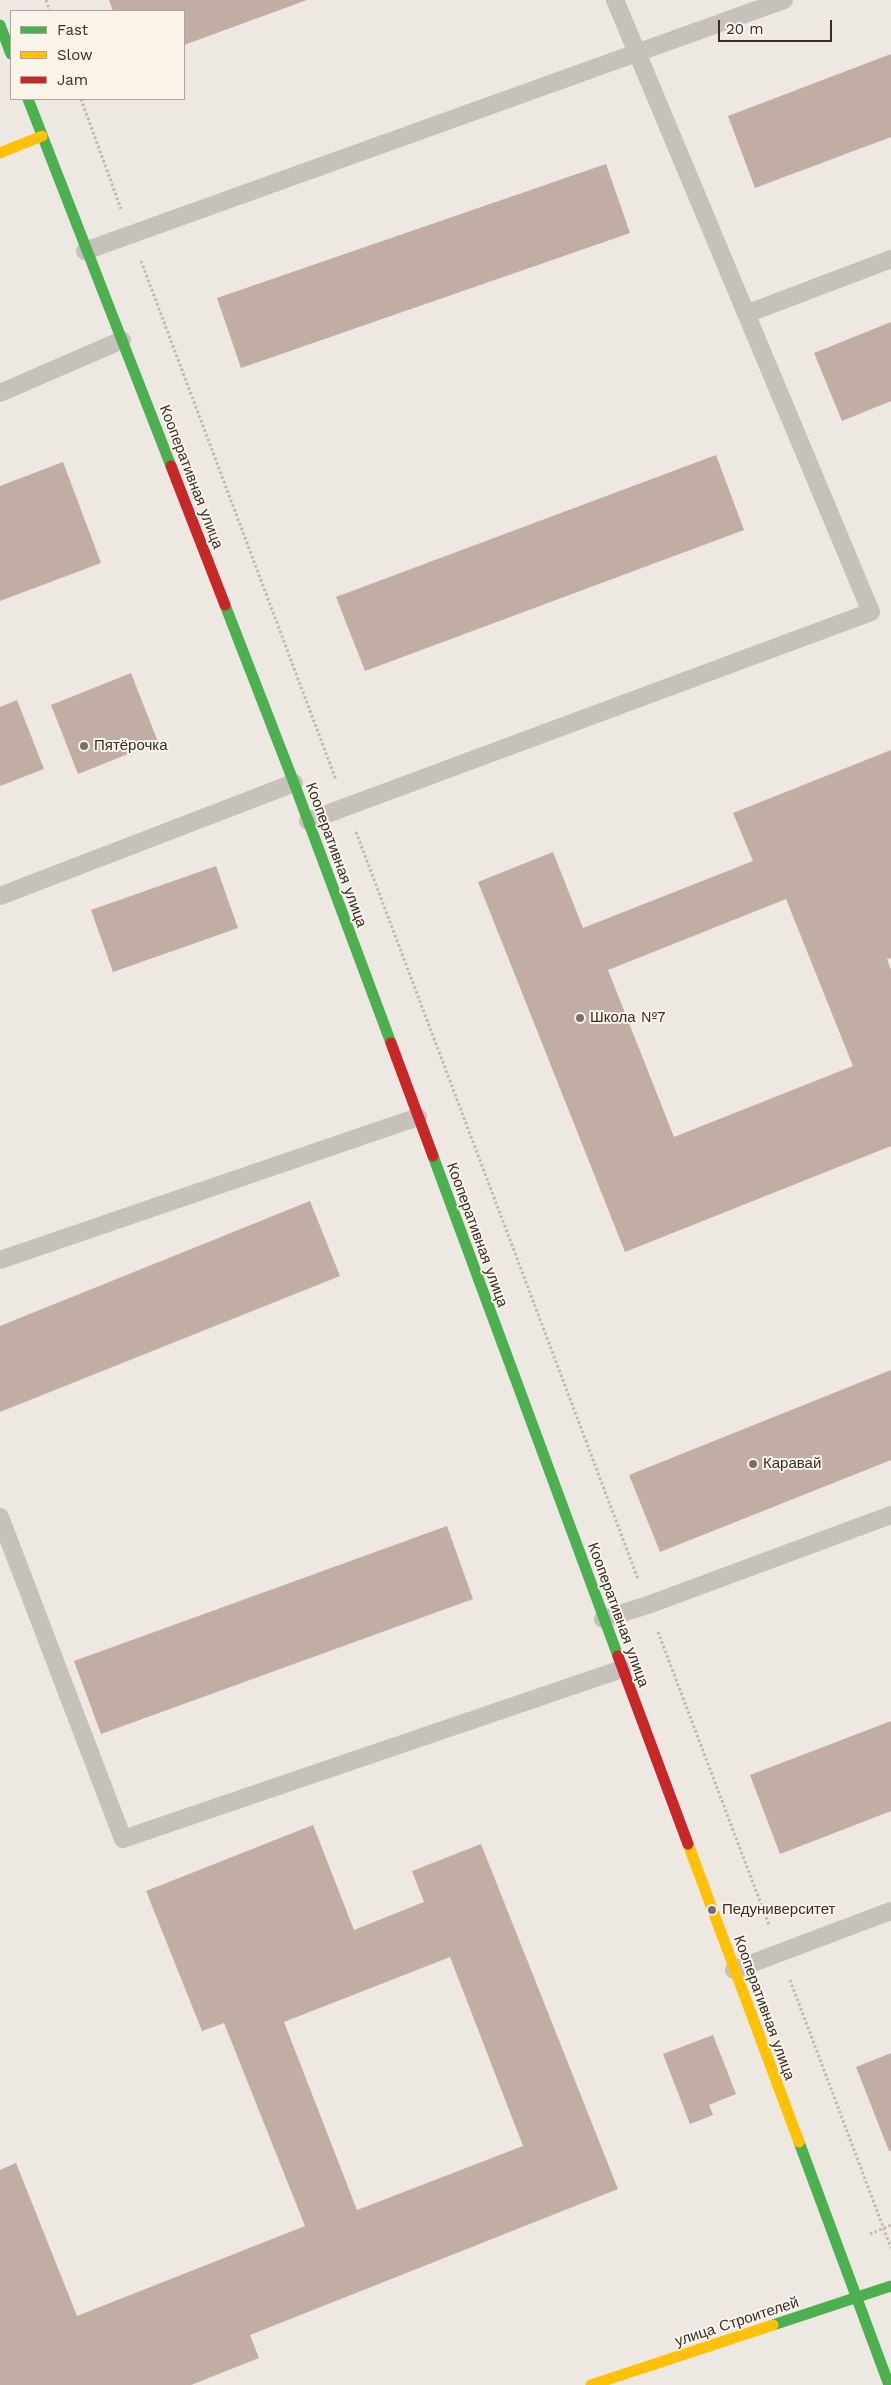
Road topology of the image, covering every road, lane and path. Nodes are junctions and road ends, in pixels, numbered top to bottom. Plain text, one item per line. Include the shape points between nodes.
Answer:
1 (615, 0) edge
2 (784, 0) edge
3 (0, 25) edge
4 (10, 51) edge
5 (638, 52) junction
6 (28, 100) edge
7 (81, 100) edge
8 (42, 136) junction
9 (0, 153) edge
10 (131, 235) junction
11 (85, 251) junction
12 (891, 259) edge
13 (746, 314) junction
14 (122, 340) junction
15 (0, 393) edge
16 (294, 783) junction
17 (346, 807) junction
18 (308, 821) junction
19 (0, 896) edge
20 (418, 1117) junction
21 (0, 1260) edge
22 (891, 1514) edge
23 (0, 1517) edge
24 (648, 1605) junction
25 (604, 1619) junction
26 (622, 1670) junction
27 (891, 1912) edge
28 (780, 1954) junction
29 (734, 1970) junction
30 (891, 2248) edge
31 (891, 2286) edge
32 (856, 2299) junction
33 (591, 2385) edge
34 (889, 2385) edge

1 - 5 lane
2 - 5 lane
3 - 4 street
5 - 10 lane
5 - 13 lane
6 - 8 street, Кооперативная улица
7 - 10 path
8 - 9 street
8 - 11 street, Кооперативная улица
10 - 11 lane
10 - 17 path
11 - 14 street, Кооперативная улица
12 - 13 lane
13 - 17 lane via 871,612
14 - 15 lane
14 - 16 street, Кооперативная улица
16 - 18 street, Кооперативная улица
16 - 19 lane
17 - 18 lane
17 - 24 path
18 - 20 street, Кооперативная улица
20 - 21 lane
20 - 25 street, Кооперативная улица
22 - 24 lane
23 - 26 lane via 122,1839
24 - 25 lane
24 - 28 path
25 - 26 street, Кооперативная улица
26 - 29 street, Кооперативная улица
27 - 28 lane
28 - 29 lane
28 - 30 path
29 - 32 street, Кооперативная улица
31 - 32 street, улица Строителей
32 - 33 street, улица Строителей
32 - 34 street, Кооперативная улица

